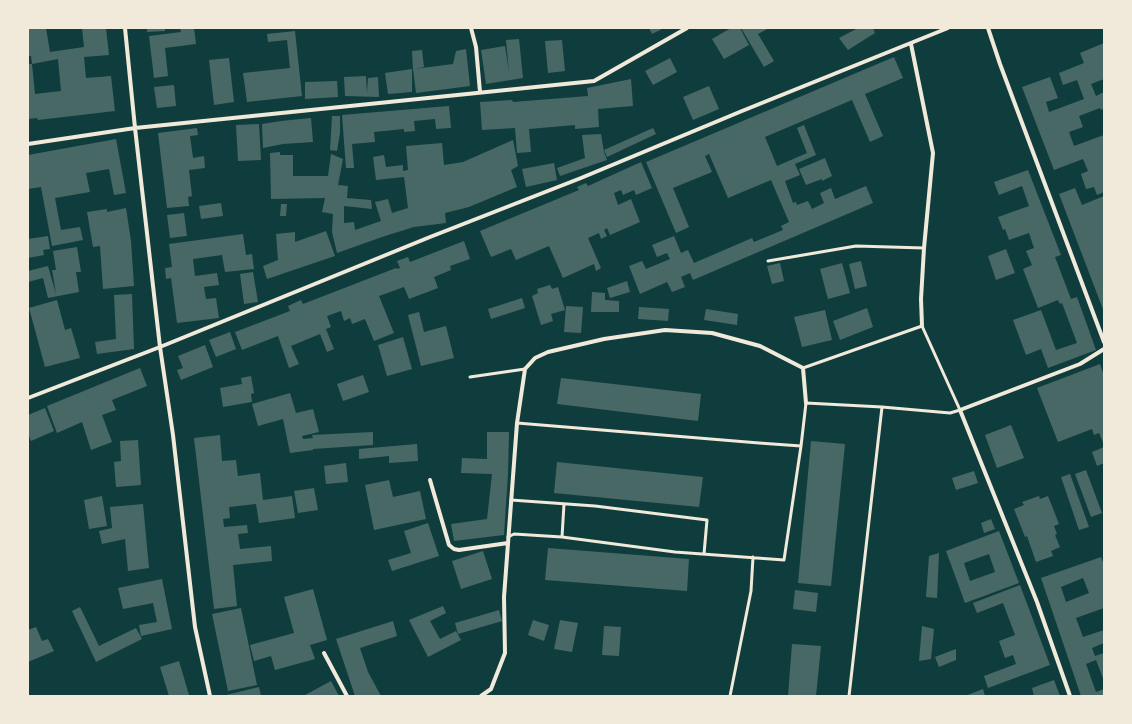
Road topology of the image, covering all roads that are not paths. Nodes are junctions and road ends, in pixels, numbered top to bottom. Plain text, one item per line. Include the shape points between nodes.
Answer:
1 (125, 28) edge
2 (472, 28) edge
3 (687, 28) edge
4 (948, 28) edge
5 (988, 28) edge
6 (911, 44) junction
7 (480, 92) junction
8 (134, 128) junction
9 (28, 144) edge
10 (924, 248) junction
11 (768, 261) dead end
12 (922, 326) junction
13 (1104, 342) edge
14 (160, 348) junction
15 (1104, 349) edge
16 (803, 368) junction
17 (525, 369) junction
18 (470, 377) dead end
19 (28, 398) edge
20 (806, 403) junction
21 (882, 407) junction
22 (960, 410) junction
23 (517, 423) junction
24 (801, 446) junction
25 (430, 480) dead end
26 (511, 500) junction
27 (564, 504) junction
28 (508, 537) junction
29 (562, 537) junction
30 (508, 543) junction
31 (704, 554) junction
32 (753, 557) junction
33 (324, 653) dead end
34 (210, 696) edge
35 (347, 696) edge
36 (481, 696) edge
37 (730, 696) edge
38 (849, 696) edge
39 (1070, 696) edge

1 - 8 street
2 - 7 street
3 - 7 street via 594,81
4 - 6 street
5 - 13 street
6 - 10 street via 933,153
6 - 14 street
7 - 8 street
8 - 9 street
8 - 14 street
10 - 11 lane via 856,246
10 - 12 street
12 - 16 lane
12 - 22 lane
14 - 19 street
14 - 34 street via 195,627
15 - 22 street via 1080,364
16 - 17 street via 760,346 712,333 665,330 604,339 548,352 535,358
16 - 20 street
17 - 18 lane
17 - 23 street
20 - 21 lane
20 - 24 lane
21 - 22 lane via 950,413
21 - 38 lane
22 - 39 street via 1037,602
23 - 24 lane
23 - 26 street
24 - 32 lane via 784,560
25 - 30 street via 449,545 459,550
26 - 27 lane
26 - 28 street
27 - 29 lane
27 - 31 lane via 707,520
28 - 29 lane via 514,534
28 - 30 street
29 - 31 lane
30 - 36 street via 504,597 505,653 491,690
31 - 32 lane
32 - 37 lane via 752,591
33 - 35 street

